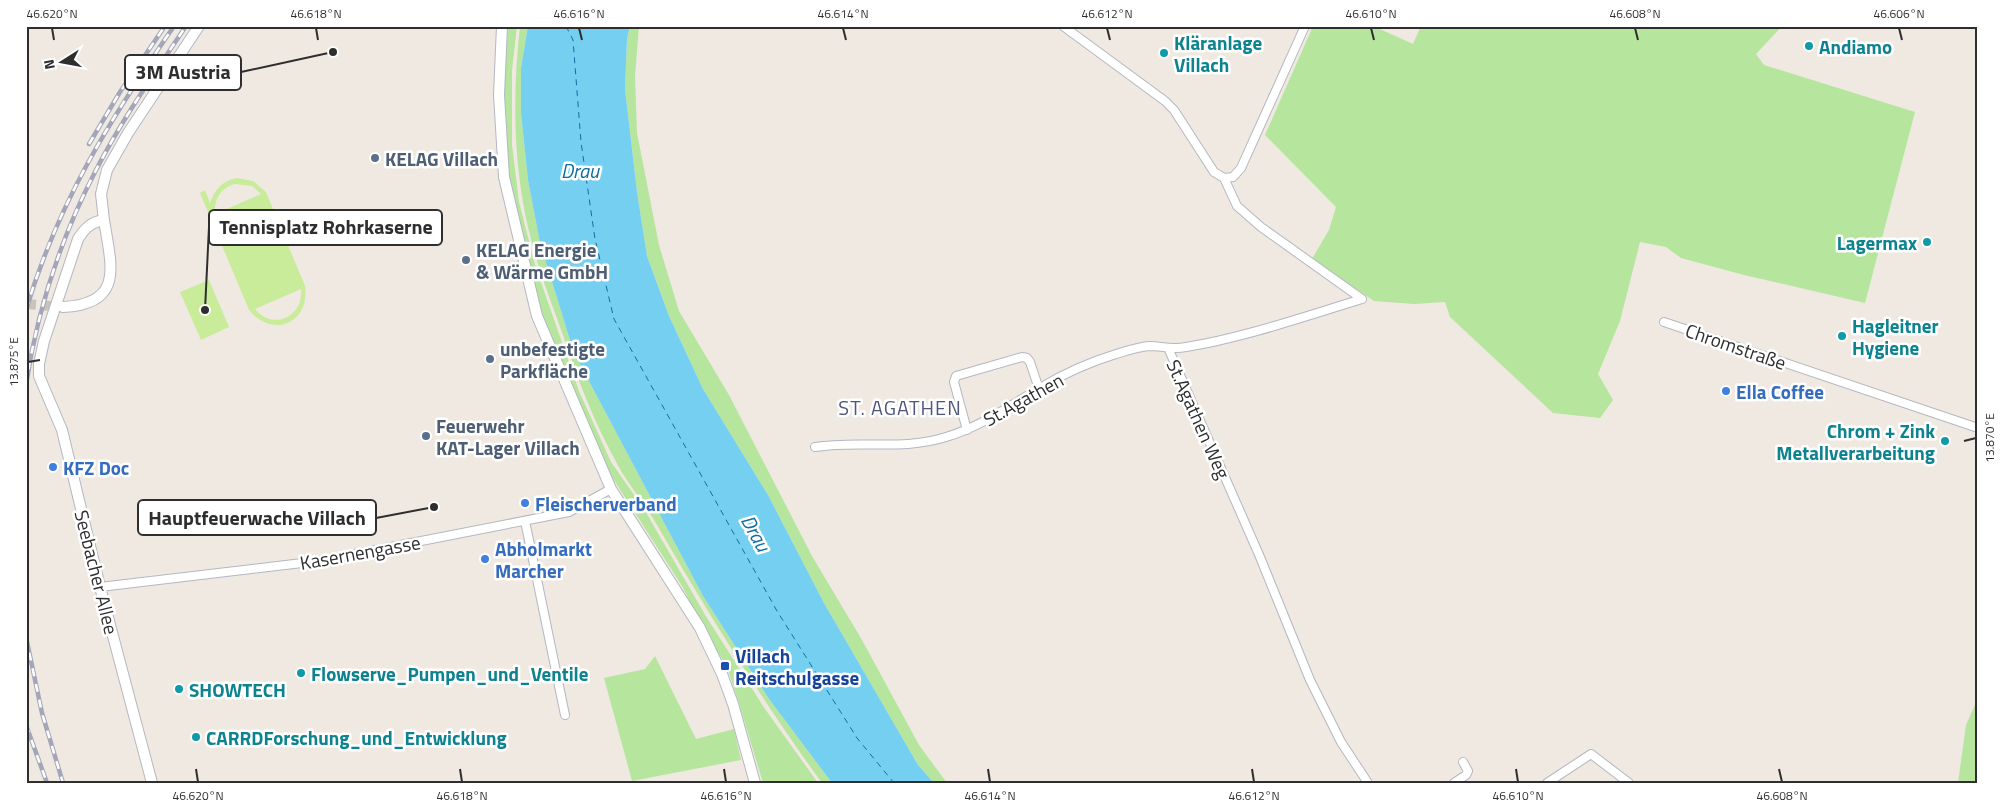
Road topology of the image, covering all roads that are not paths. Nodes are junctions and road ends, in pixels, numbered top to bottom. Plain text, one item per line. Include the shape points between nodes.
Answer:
1 (199, 26) edge
2 (502, 26) edge
3 (1063, 26) edge
4 (1305, 26) edge
5 (1224, 178) junction
6 (104, 220) junction
7 (63, 307) tunnel mouth
8 (1664, 322) dead end
9 (1169, 350) junction
10 (1039, 388) junction
11 (1978, 428) edge
12 (966, 430) junction
13 (815, 447) dead end
14 (611, 489) junction
15 (526, 521) junction
16 (100, 586) junction
17 (564, 715) dead end
18 (1463, 762) dead end
19 (152, 783) edge
20 (755, 783) edge
21 (1368, 783) edge
22 (1454, 783) edge
23 (1546, 783) edge
24 (1629, 783) edge

1 - 6 street via 128,132 107,170 102,194
2 - 14 street via 499,95 506,190 537,316
3 - 5 street via 1165,101 1214,172
4 - 5 street via 1241,168 1233,177
5 - 9 street, St.Agathen Weg via 1236,206 1362,299 1244,333
6 - 7 street via 111,274 106,288 93,302
6 - 16 street, Seebacher Allee via 88,226 78,239 39,364 40,381 62,430
8 - 11 street, Chromstraße
9 - 10 street, St.Agathen via 1146,346 1116,354
9 - 21 street, St.Agathen Weg via 1310,680 1341,742
10 - 12 street, St.Agathen
10 - 12 street via 1030,362 1022,357 956,376 954,382
12 - 13 street, St.Agathen via 910,446 844,444
14 - 15 street, Kasernengasse via 574,511
14 - 20 street via 700,628 725,682
15 - 16 street, Kasernengasse via 319,562
15 - 17 street
16 - 19 street, Seebacher Allee
18 - 22 street via 1468,771
23 - 24 street via 1591,754

